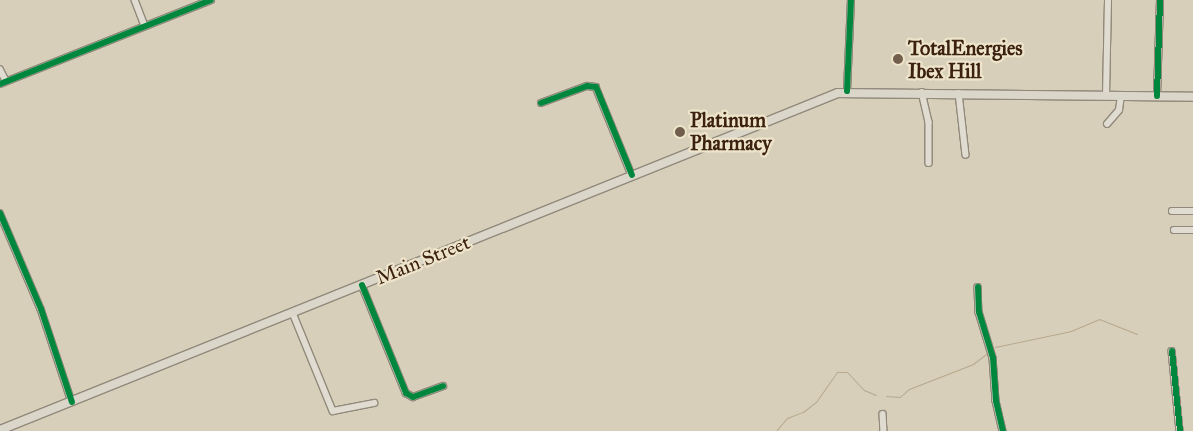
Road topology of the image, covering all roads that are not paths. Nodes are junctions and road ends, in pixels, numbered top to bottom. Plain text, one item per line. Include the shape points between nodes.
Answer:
1 (135, 0) edge
2 (211, 0) edge
3 (851, 0) edge
4 (1108, 0) edge
5 (1160, 0) edge
6 (145, 26) junction
7 (0, 69) edge
8 (3, 82) edge
9 (847, 91) junction
10 (922, 92) junction
11 (959, 92) junction
12 (1106, 96) junction
13 (1121, 96) junction
14 (1157, 96) junction
15 (1193, 97) edge
16 (541, 104) dead end
17 (1107, 124) dead end
18 (966, 155) dead end
19 (929, 163) dead end
20 (632, 175) junction
21 (1172, 211) dead end
22 (1193, 211) edge
23 (0, 213) edge
24 (1174, 230) dead end
25 (1193, 230) edge
26 (362, 285) junction
27 (978, 287) dead end
28 (293, 313) junction
29 (1172, 352) dead end
30 (443, 386) dead end
31 (72, 402) junction
32 (374, 402) dead end
33 (882, 414) dead end
34 (0, 430) edge
35 (884, 431) edge
36 (1003, 431) edge
37 (1180, 431) edge

1 - 6 street
2 - 6 street
3 - 9 street
4 - 12 street
5 - 14 street
6 - 8 street
7 - 8 street
9 - 10 main road, Main Street
9 - 20 main road, Main Street via 812,101
10 - 11 main road, Main Street
10 - 19 street via 928,122
11 - 12 main road, Main Street
11 - 18 street
12 - 13 main road, Main Street
13 - 14 main road, Main Street
13 - 17 street via 1119,110
14 - 15 main road, Main Street
16 - 20 street via 587,86 596,88
20 - 26 main road, Main Street
21 - 22 street
23 - 31 street via 41,309
24 - 25 street
26 - 28 main road, Main Street
26 - 30 street via 407,395 417,396
27 - 36 street via 978,312 991,347 996,401
28 - 31 main road, Main Street
28 - 32 street via 333,411
29 - 37 street
31 - 34 main road, Main Street
33 - 35 street

